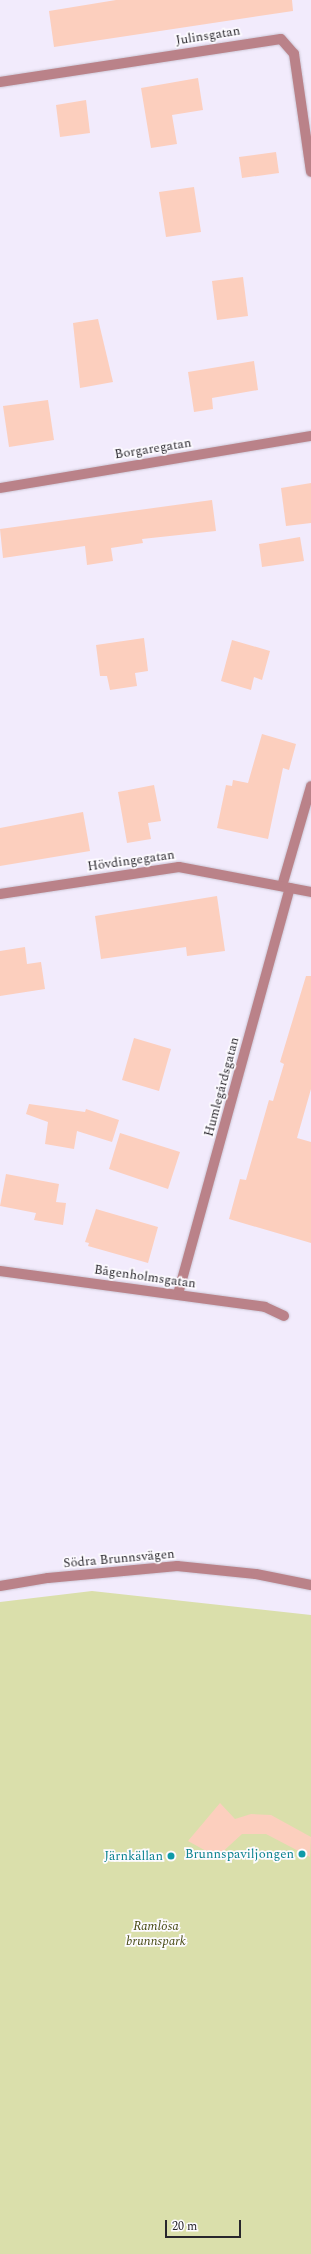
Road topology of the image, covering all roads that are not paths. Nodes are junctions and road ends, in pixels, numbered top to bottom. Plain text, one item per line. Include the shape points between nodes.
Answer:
1 (0, 82) edge
2 (311, 172) edge
3 (311, 436) edge
4 (0, 488) edge
5 (311, 786) edge
6 (286, 887) junction
7 (311, 892) edge
8 (0, 894) edge
9 (0, 1271) edge
10 (178, 1294) junction
11 (284, 1316) dead end
12 (311, 1585) edge
13 (0, 1586) edge

1 - 2 street, Julinsgatan via 281,39 294,54
3 - 4 street, Borgaregatan
5 - 6 street, Humlegårdsgatan
6 - 7 street, Hövdingegatan
6 - 8 street, Hövdingegatan via 179,867
6 - 10 street, Humlegårdsgatan
9 - 10 street, Bågenholmsgatan
10 - 11 street, Bågenholmsgatan via 265,1307
12 - 13 street, Södra Brunnsvägen via 256,1574 178,1566 56,1577

